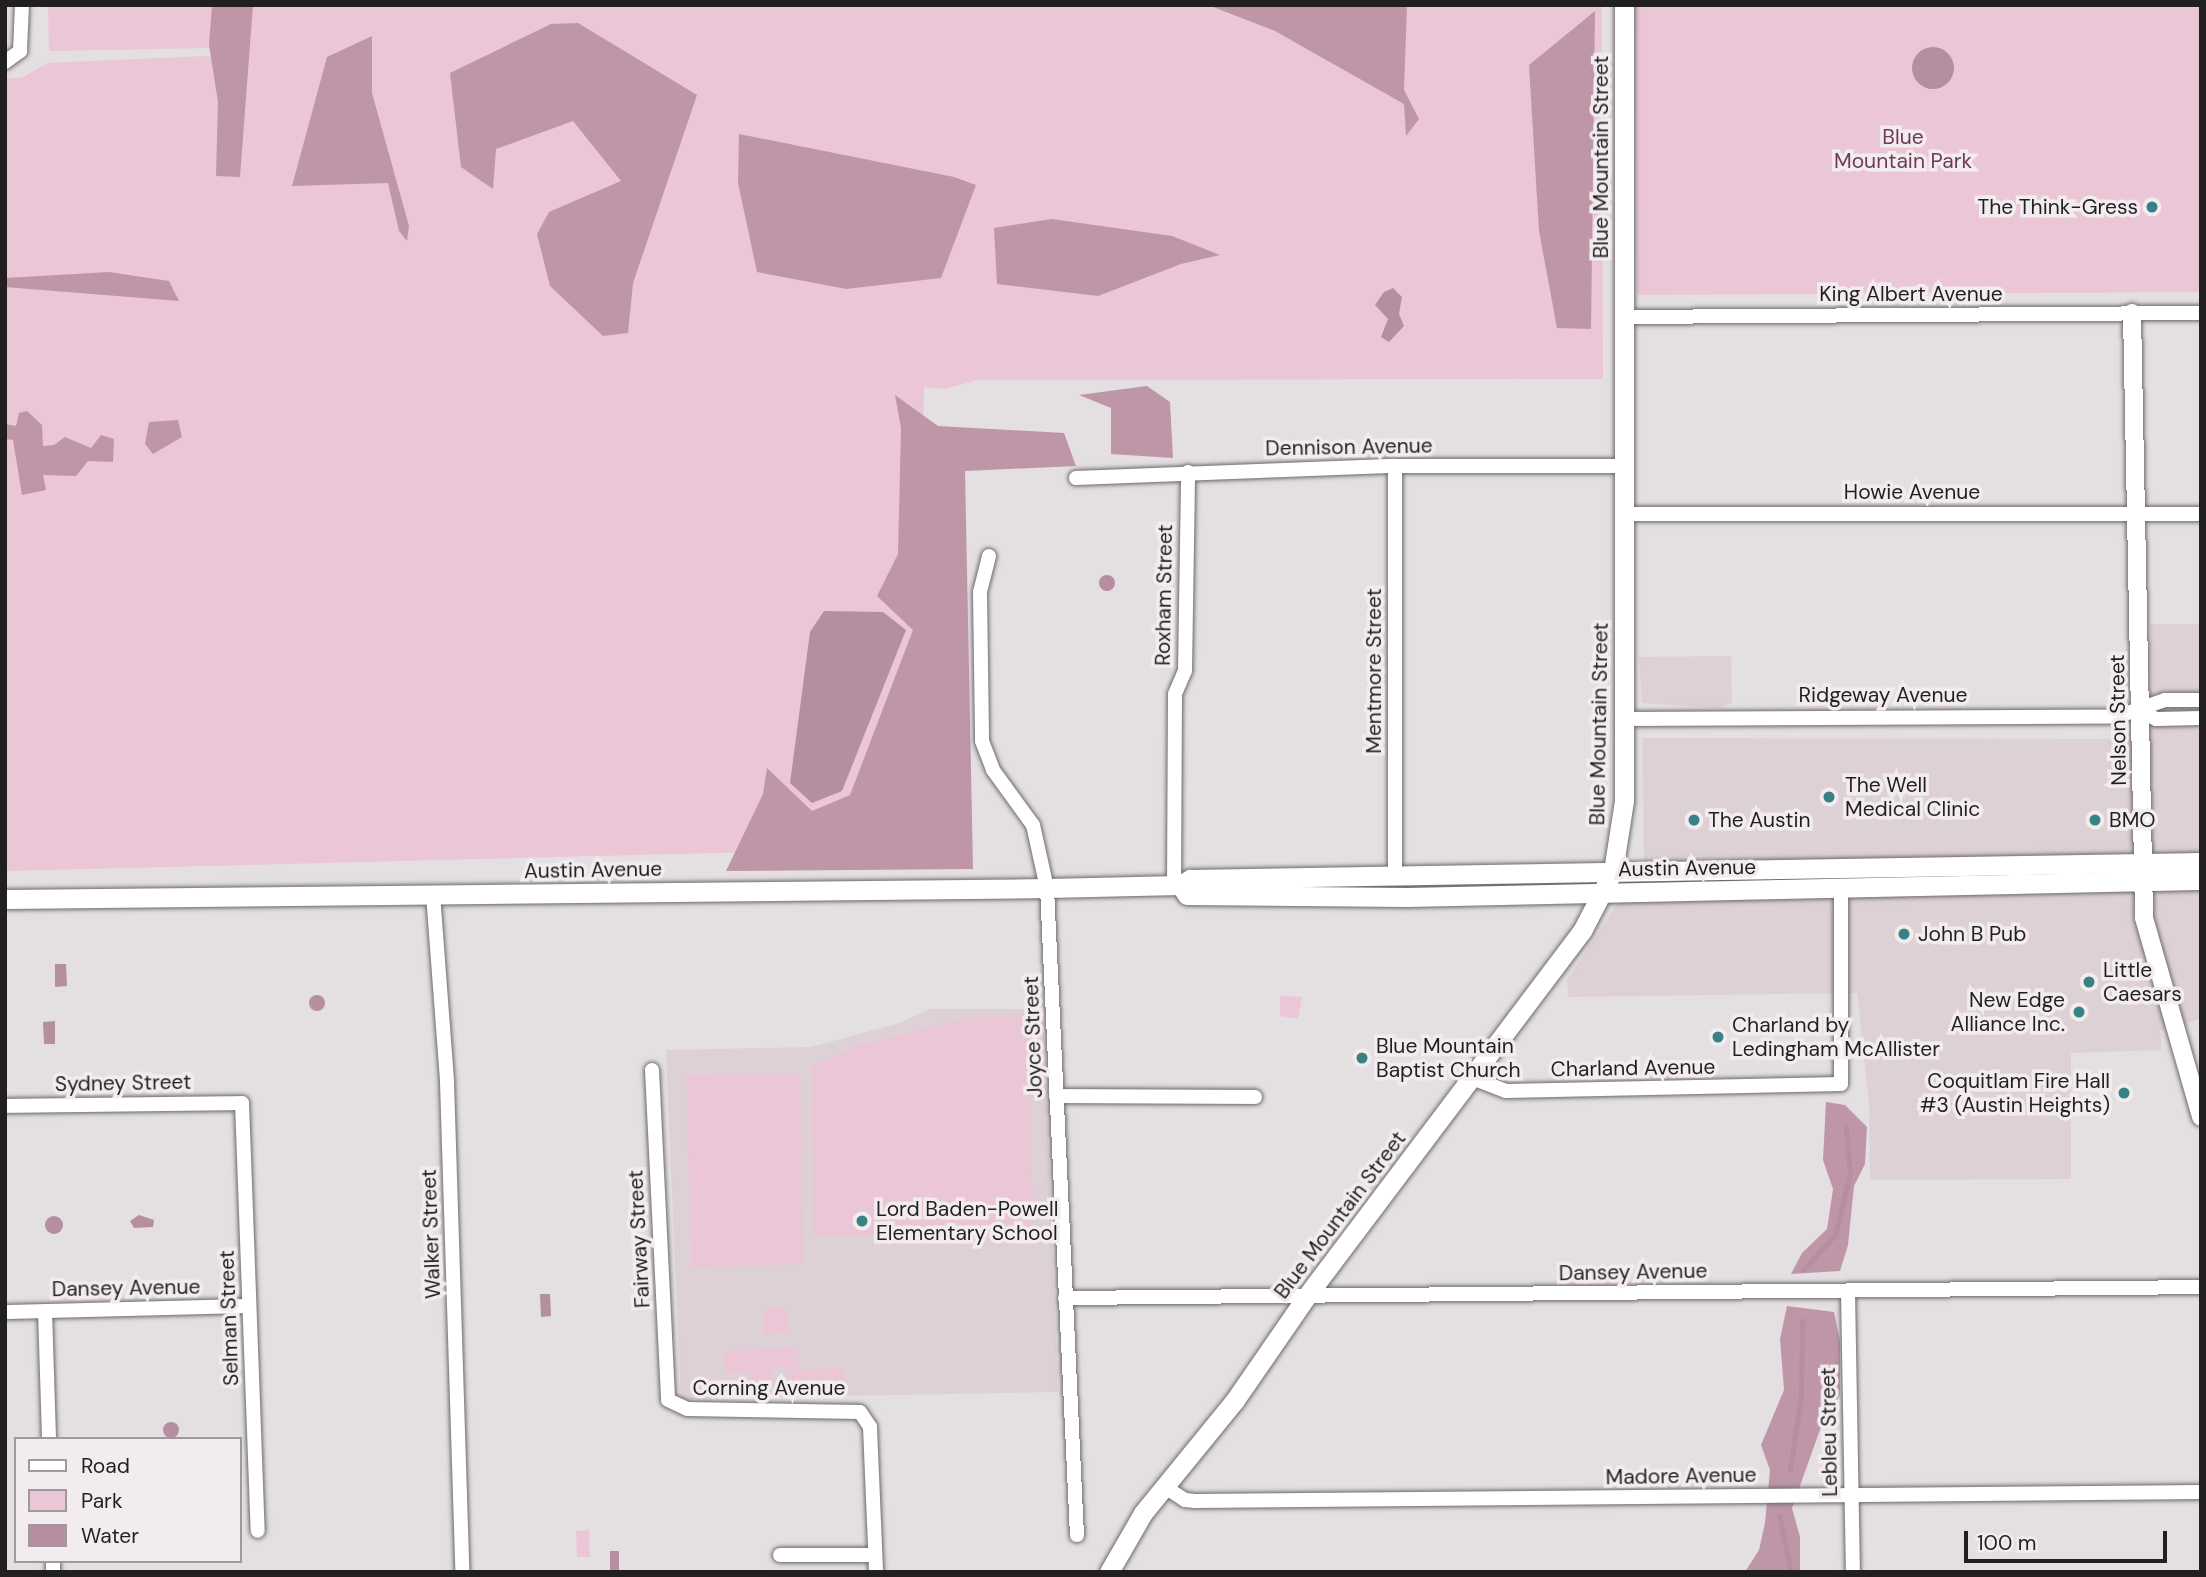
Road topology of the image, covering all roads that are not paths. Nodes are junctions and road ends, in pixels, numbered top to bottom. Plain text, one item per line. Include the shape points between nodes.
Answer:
1 (22, 5) edge
2 (1624, 5) edge
3 (5, 62) edge
4 (2132, 313) junction
5 (2201, 313) edge
6 (1622, 317) junction
7 (1395, 466) junction
8 (1622, 466) junction
9 (1188, 471) junction
10 (1076, 478) dead end
11 (1624, 514) junction
12 (2136, 514) junction
13 (2201, 514) edge
14 (989, 556) dead end
15 (2201, 700) edge
16 (2141, 711) junction
17 (2201, 718) edge
18 (1624, 719) junction
19 (2201, 862) edge
20 (1853, 865) junction
21 (1613, 871) junction
22 (2143, 872) junction
23 (1395, 875) junction
24 (2201, 880) edge
25 (1177, 886) junction
26 (1841, 886) junction
27 (1047, 888) junction
28 (1605, 892) junction
29 (433, 894) junction
30 (5, 899) edge
31 (652, 1070) dead end
32 (1472, 1078) junction
33 (2196, 1085) edge
34 (1056, 1096) junction
35 (1255, 1097) dead end
36 (242, 1102) joint
37 (5, 1106) edge
38 (2201, 1118) edge
39 (2201, 1287) edge
40 (1848, 1292) junction
41 (1306, 1297) junction
42 (1065, 1298) junction
43 (249, 1306) junction
44 (44, 1311) junction
45 (5, 1312) edge
46 (673, 1405) joint
47 (49, 1437) edge
48 (1165, 1487) junction
49 (2201, 1492) edge
50 (1851, 1496) junction
51 (258, 1531) dead end
52 (1077, 1535) dead end
53 (780, 1555) dead end
54 (875, 1555) junction
55 (462, 1572) edge
56 (876, 1572) edge
57 (1109, 1572) edge
58 (1853, 1572) edge

1 - 3 street via 21,46
2 - 6 main road, Blue Mountain Street
4 - 5 street, King Albert Avenue
4 - 6 street, King Albert Avenue
4 - 12 street, Nelson Street
6 - 8 main road, Blue Mountain Street
7 - 8 street, Dennison Avenue
7 - 9 street, Dennison Avenue
7 - 23 street, Mentmore Street
8 - 11 main road, Blue Mountain Street
9 - 10 street, Dennison Avenue
9 - 25 street, Roxham Street via 1185,671 1175,694
11 - 12 street, Howie Avenue
11 - 18 main road, Blue Mountain Street
12 - 13 street, Howie Avenue
12 - 16 street, Nelson Street
14 - 27 street, Joyce Street via 980,592 982,741 993,770 1032,825
15 - 16 street, Ridgeway Avenue via 2165,700
16 - 17 street, Ridgeway Avenue via 2156,719
16 - 18 street, Ridgeway Avenue via 2119,716
16 - 22 street, Nelson Street
18 - 21 main road, Blue Mountain Street via 1624,801
19 - 22 main road, Austin Avenue
20 - 21 main road, Austin Avenue
20 - 22 main road, Austin Avenue
20 - 26 main road
21 - 23 main road, Austin Avenue
21 - 28 main road, Blue Mountain Street
22 - 24 main road, Austin Avenue
22 - 26 main road, Austin Avenue
22 - 33 street, Nelson Street via 2146,939
23 - 25 main road, Austin Avenue via 1190,878
25 - 27 main road, Austin Avenue
25 - 28 main road, Austin Avenue via 1187,895 1302,897
26 - 28 main road, Austin Avenue
26 - 32 street, Charland Avenue via 1841,1084 1506,1091
27 - 29 main road, Austin Avenue
27 - 34 street, Joyce Street
28 - 32 main road, Blue Mountain Street via 1580,934
29 - 30 main road, Austin Avenue
29 - 55 street, Walker Street via 447,1082
31 - 46 street, Fairway Street via 667,1395
32 - 41 main road, Blue Mountain Street
33 - 38 street, Nelson Street
34 - 35 street
34 - 42 street, Joyce Street
36 - 37 street, Sydney Street
36 - 43 street, Selman Street
39 - 40 street, Dansey Avenue
40 - 41 street, Dansey Avenue
40 - 50 street, Lebleu Street
41 - 42 street, Dansey Avenue
41 - 48 main road, Blue Mountain Street via 1235,1400
42 - 52 street, Joyce Street
43 - 44 street, Dansey Avenue
43 - 51 street, Selman Street
44 - 45 street, Dansey Avenue
44 - 47 street
46 - 54 street, Corning Avenue via 687,1409 849,1408 863,1415 870,1427
48 - 50 street, Madore Avenue via 1195,1501
48 - 57 main road, Blue Mountain Street via 1129,1533
49 - 50 street, Madore Avenue
50 - 58 street, Lebleu Street
53 - 54 street
54 - 56 street

